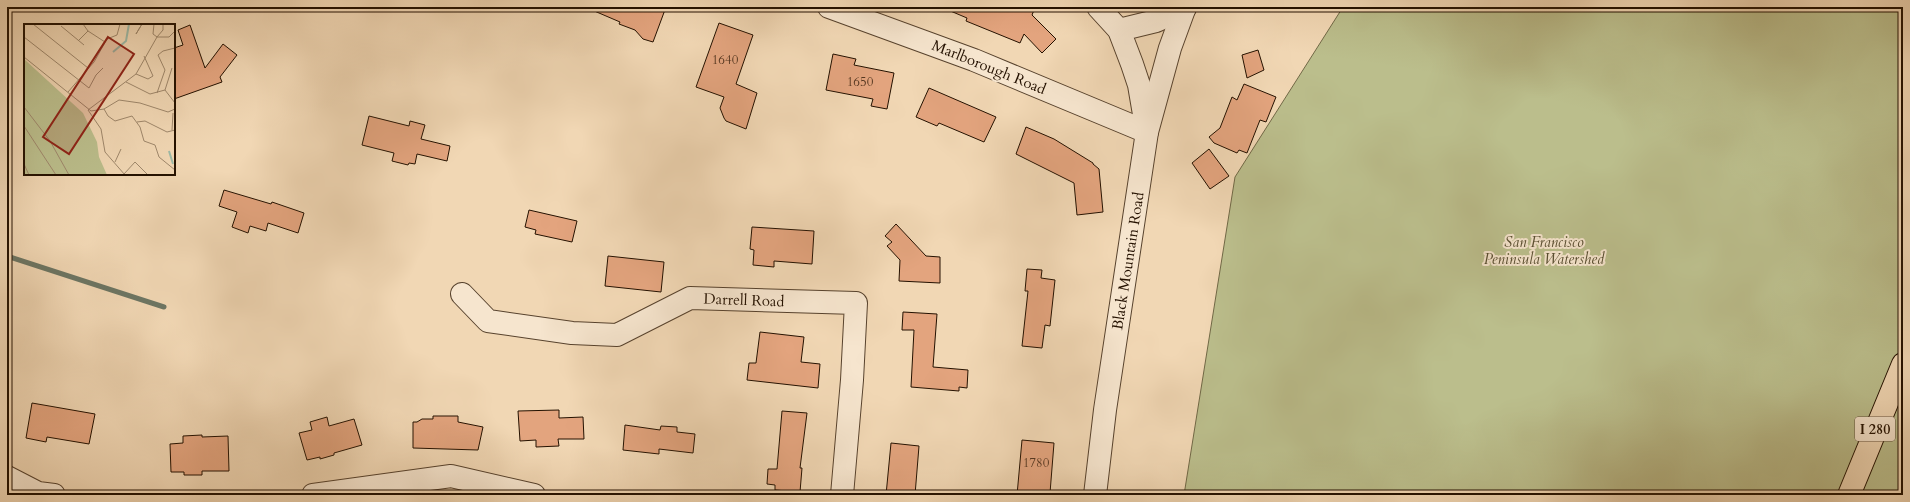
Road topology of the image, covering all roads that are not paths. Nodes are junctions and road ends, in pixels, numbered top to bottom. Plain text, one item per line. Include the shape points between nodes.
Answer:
1 (829, 7) edge
2 (1098, 7) edge
3 (1185, 8) edge
4 (1119, 30) junction
5 (1147, 132) junction
6 (462, 294) dead end
7 (1903, 364) edge
8 (7, 477) edge
9 (54, 495) edge
10 (312, 495) edge
11 (534, 495) edge
12 (842, 495) edge
13 (1095, 495) edge
14 (1849, 495) edge

1 - 5 street, Marlborough Road via 974,60
2 - 4 street, Black Mountain Road
3 - 4 street via 1156,21
3 - 5 street via 1170,48
4 - 5 street, Black Mountain Road via 1139,85
5 - 13 street, Black Mountain Road via 1105,410
6 - 12 street, Darrell Road via 488,321 572,333 617,335 690,298 856,303
7 - 14 highway, I 280
8 - 9 street via 38,493
10 - 11 street via 451,476

